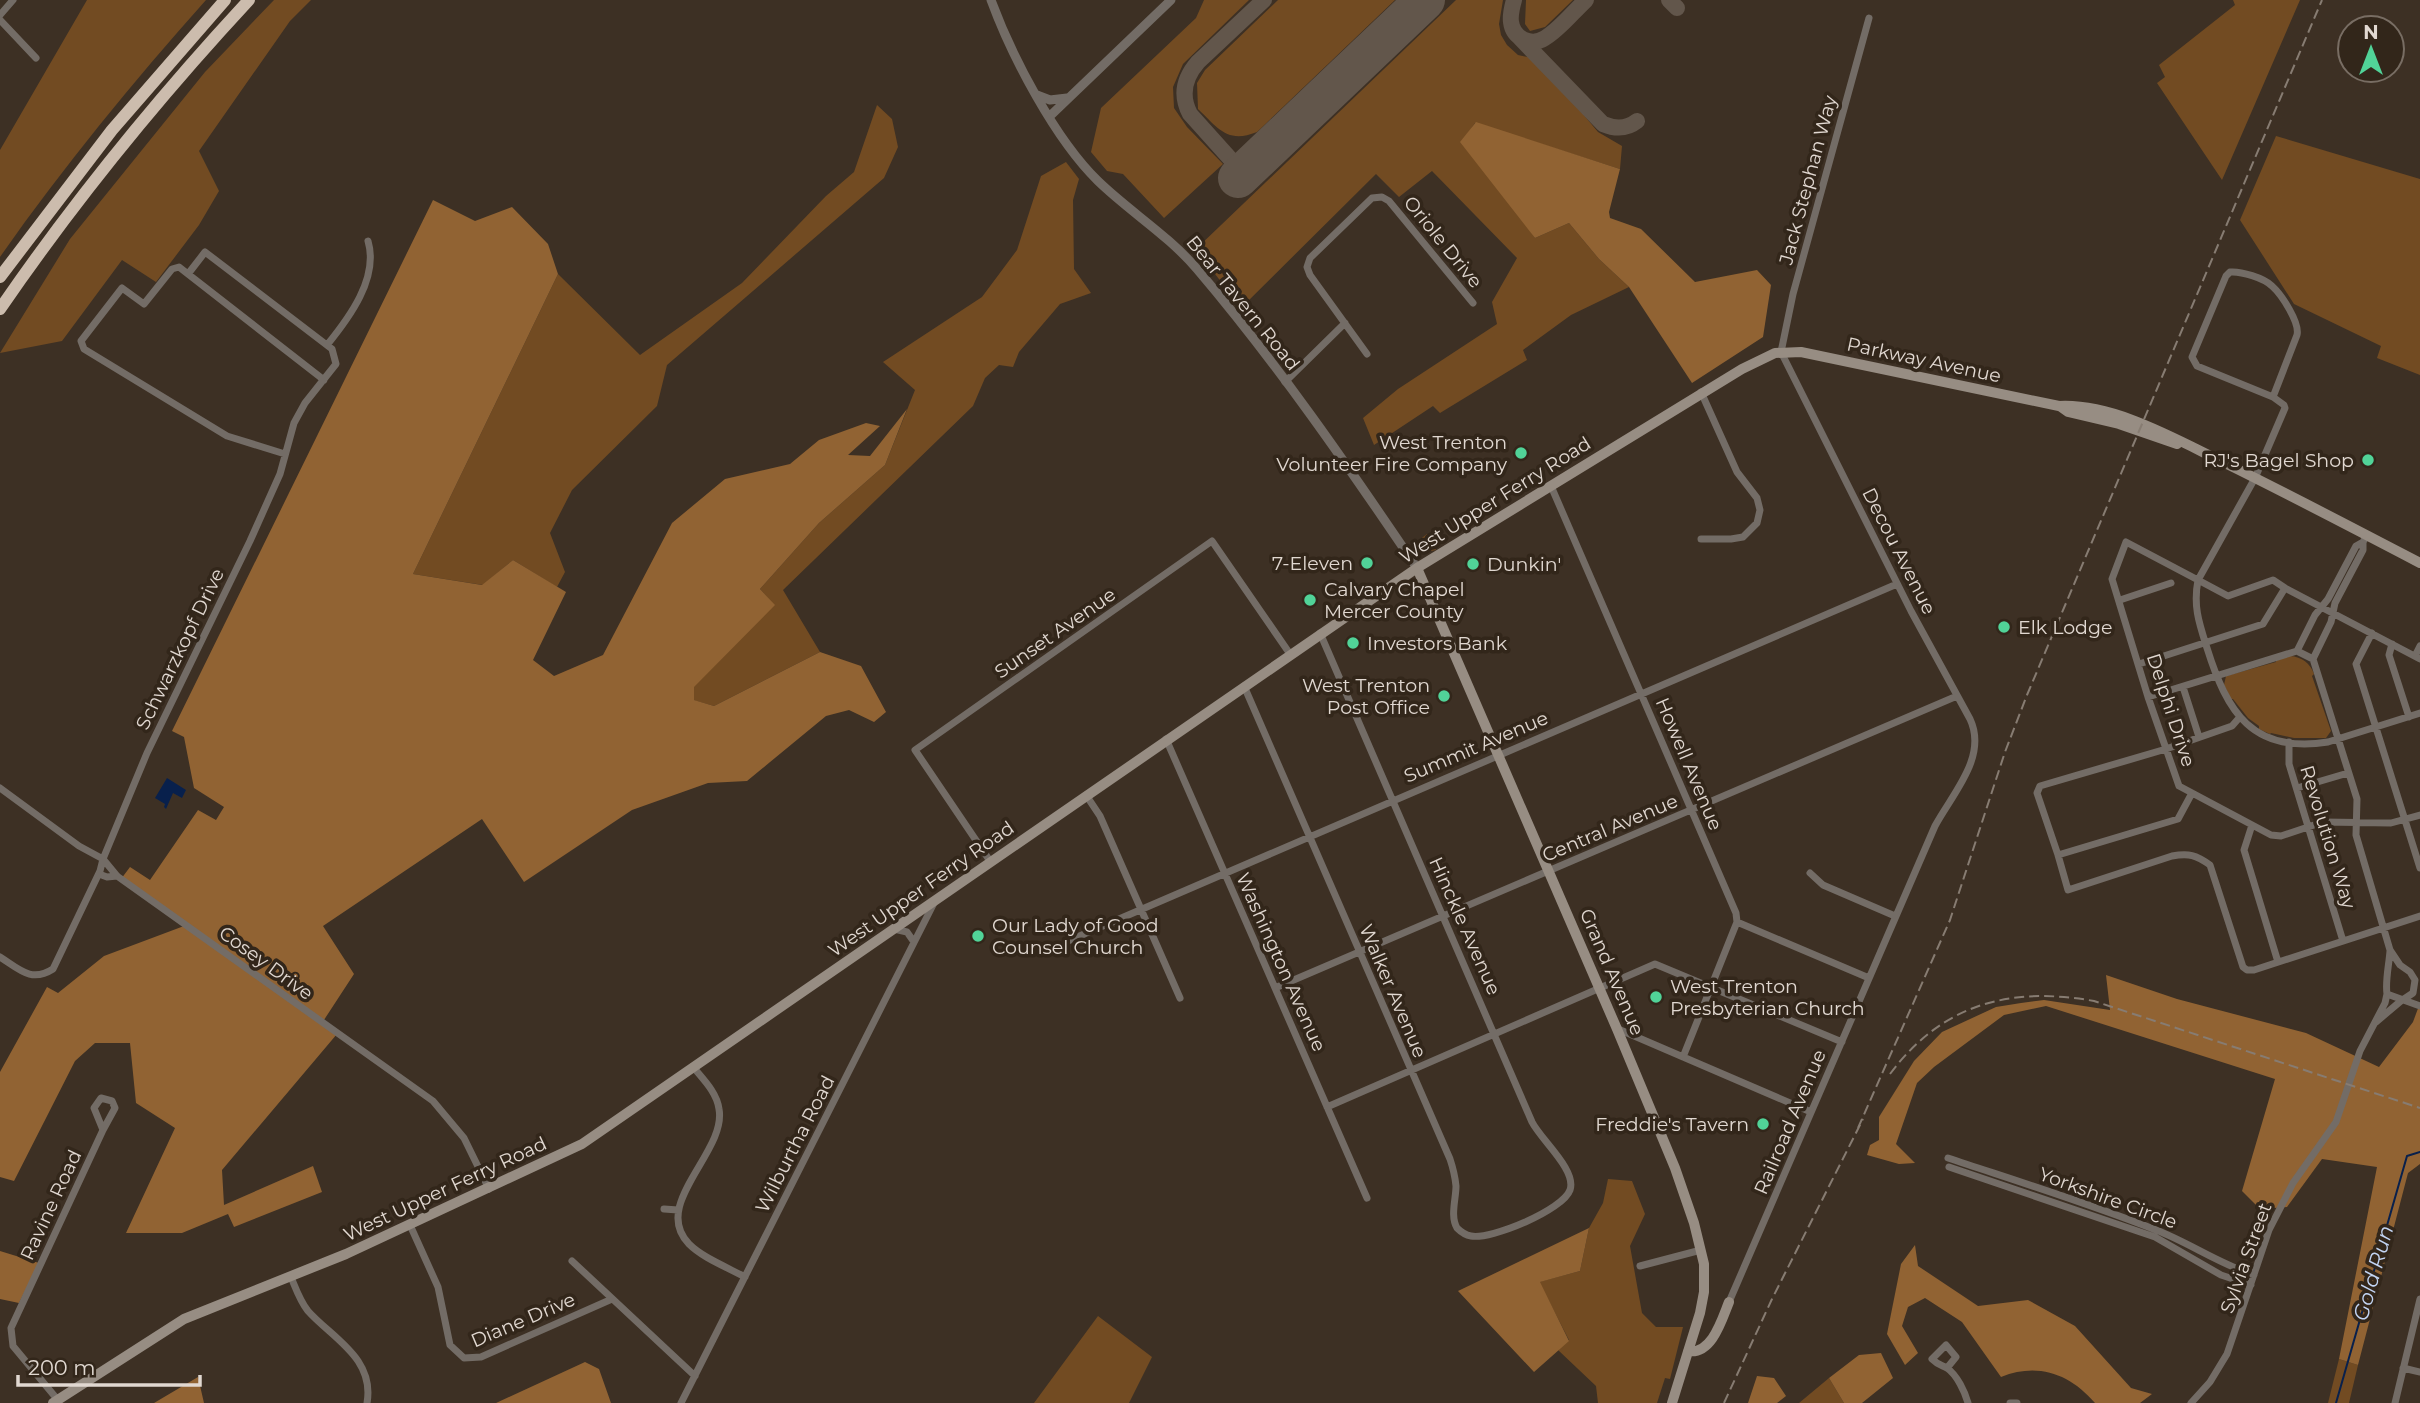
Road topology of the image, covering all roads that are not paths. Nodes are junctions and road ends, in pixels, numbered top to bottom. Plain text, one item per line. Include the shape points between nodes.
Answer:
1 (13, 0) edge
2 (225, 0) edge
3 (249, 0) edge
4 (990, 0) edge
5 (1171, 0) edge
6 (0, 15) edge
7 (1869, 18) dead end
8 (0, 20) edge
9 (36, 58) dead end
10 (1037, 94) junction
11 (1072, 96) junction
12 (1050, 117) junction
13 (368, 241) dead end
14 (188, 274) junction
15 (0, 277) edge
16 (1474, 303) dead end
17 (0, 309) edge
18 (1345, 323) junction
19 (327, 345) junction
20 (1781, 352) junction
21 (1367, 354) dead end
22 (324, 380) junction
23 (1286, 382) junction
24 (1701, 392) junction
25 (2273, 397) junction
26 (285, 454) junction
27 (2255, 478) junction
28 (1551, 486) junction
29 (2365, 539) junction
30 (1701, 540) dead end
31 (2420, 563) edge
32 (1417, 568) junction
33 (2198, 580) junction
34 (2172, 583) dead end
35 (1897, 584) junction
36 (2285, 588) junction
37 (2120, 600) junction
38 (2323, 606) junction
39 (2334, 612) junction
40 (2372, 633) junction
41 (1320, 634) junction
42 (2206, 643) junction
43 (2392, 644) junction
44 (2420, 646) edge
45 (2297, 651) junction
46 (1290, 654) junction
47 (2418, 657) edge
48 (2313, 659) junction
49 (2139, 664) junction
50 (2216, 676) junction
51 (1244, 686) junction
52 (2183, 687) junction
53 (1641, 694) junction
54 (1957, 696) junction
55 (2148, 697) junction
56 (2420, 713) edge
57 (2409, 717) junction
58 (2239, 718) junction
59 (2376, 727) junction
60 (2199, 737) junction
61 (1166, 739) junction
62 (2338, 739) junction
63 (2289, 742) junction
64 (2166, 749) junction
65 (1499, 754) junction
66 (1969, 766) joint
67 (2348, 772) junction
68 (0, 788) edge
69 (2297, 788) junction
70 (2192, 793) junction
71 (1086, 795) junction
72 (1393, 800) junction
73 (1692, 811) junction
74 (2420, 815) edge
75 (2406, 820) junction
76 (2357, 822) junction
77 (2252, 825) junction
78 (2308, 827) junction
79 (1309, 836) junction
80 (2058, 855) junction
81 (103, 859) junction
82 (990, 860) junction
83 (2420, 868) edge
84 (1549, 870) junction
85 (1224, 873) junction
86 (1810, 873) dead end
87 (99, 874) junction
88 (117, 876) junction
89 (936, 899) junction
90 (1140, 909) junction
91 (1895, 916) junction
92 (2420, 916) edge
93 (1444, 917) junction
94 (904, 921) junction
95 (1737, 922) junction
96 (893, 929) junction
97 (2382, 929) junction
98 (920, 931) junction
99 (1068, 941) dead end
100 (2343, 941) junction
101 (914, 942) junction
102 (2390, 950) junction
103 (1359, 952) junction
104 (0, 957) edge
105 (2278, 962) junction
106 (2404, 969) junction
107 (2389, 973) junction
108 (1869, 978) junction
109 (2416, 985) junction
110 (1711, 987) junction
111 (1275, 988) junction
112 (1600, 988) junction
113 (2387, 994) junction
114 (2420, 994) edge
115 (1180, 998) dead end
116 (2403, 1002) junction
117 (2420, 1006) edge
118 (2375, 1022) junction
119 (1617, 1029) junction
120 (1495, 1034) junction
121 (1842, 1042) junction
122 (1683, 1057) junction
123 (694, 1068) junction
124 (1410, 1071) junction
125 (1327, 1107) junction
126 (1811, 1112) junction
127 (103, 1130) dead end
128 (1948, 1158) dead end
129 (1949, 1167) dead end
130 (489, 1188) junction
131 (1367, 1198) dead end
132 (664, 1209) dead end
133 (678, 1210) junction
134 (1541, 1214) joint
135 (410, 1225) junction
136 (1702, 1251) junction
137 (572, 1261) dead end
138 (1640, 1266) dead end
139 (2254, 1275) junction
140 (291, 1277) junction
141 (745, 1277) junction
142 (2250, 1285) junction
143 (612, 1299) junction
144 (2420, 1299) edge
145 (1729, 1301) joint
146 (1688, 1351) junction
147 (1947, 1368) dead end
148 (2403, 1368) junction
149 (2420, 1372) edge
150 (695, 1376) junction
151 (55, 1401) edge
152 (367, 1403) edge
153 (681, 1403) edge
154 (1672, 1403) edge
155 (1968, 1403) edge
156 (2010, 1403) edge
157 (2017, 1403) edge
158 (2191, 1403) edge
159 (2395, 1403) edge

1 - 6 street
2 - 15 highway via 111,130
3 - 17 highway via 129,138
4 - 10 street, Bear Tavern Road
5 - 11 street
7 - 20 street, Jack Stephan Way via 1796,281
8 - 9 street
10 - 11 street via 1055,100
10 - 12 street, Bear Tavern Road
11 - 12 street
12 - 23 street, Bear Tavern Road via 1089,172 1197,269
13 - 19 street via 369,266 359,300
14 - 19 street via 205,251
14 - 22 street
14 - 26 street via 179,267 172,269 144,304 122,289 81,341 84,349 227,436
16 - 18 street, Oriole Drive via 1382,197 1370,200 1310,258 1307,267
18 - 21 street
18 - 23 street
19 - 22 street via 336,364
20 - 24 main road, West Upper Ferry Road
20 - 27 main road, Parkway Avenue via 1801,352 2077,406 2173,436
20 - 35 street, Decou Avenue
22 - 26 street, Schwarzkopf Drive via 305,403
23 - 32 street, Bear Tavern Road
24 - 28 main road, West Upper Ferry Road
24 - 30 street via 1737,472 1757,498 1760,510 1754,529 1743,537
25 - 25 street via 2197,366 2192,357 2230,272 2242,272 2271,285 2298,325
25 - 27 street via 2285,408
26 - 81 street, Schwarzkopf Drive via 250,541 159,727
27 - 29 main road, Parkway Avenue
27 - 33 street
28 - 32 main road, West Upper Ferry Road
28 - 53 street, Howell Avenue
29 - 31 main road, Parkway Avenue
29 - 38 street via 2356,546
29 - 39 street
32 - 41 main road, West Upper Ferry Road
32 - 65 main road, Grand Avenue
33 - 36 street via 2228,596 2273,580
33 - 37 street, Delphi Drive via 2126,542 2112,579
33 - 42 street via 2194,599
34 - 37 street
35 - 53 street, Summit Avenue
35 - 54 street, Decou Avenue
36 - 38 street
36 - 42 street via 2263,624
37 - 49 street, Delphi Drive
38 - 39 street
38 - 45 street
39 - 40 street
39 - 48 street
40 - 43 street
40 - 59 street via 2356,664
41 - 46 main road, West Upper Ferry Road
41 - 72 street, Hinckle Avenue
42 - 49 street
42 - 50 street
43 - 47 street
43 - 57 street via 2389,655
44 - 47 street
45 - 48 street
45 - 50 street
46 - 51 main road, West Upper Ferry Road
46 - 82 street, Sunset Avenue via 1212,541 915,750
48 - 62 street
49 - 55 street, Delphi Drive
50 - 52 street
50 - 58 street
51 - 61 main road, West Upper Ferry Road
51 - 79 street, Walker Avenue
52 - 55 street
52 - 60 street
53 - 65 street, Summit Avenue
53 - 73 street, Howell Avenue
54 - 66 street, Decou Avenue via 1975,733 1976,750
54 - 73 street, Central Avenue
55 - 64 street, Delphi Drive
56 - 57 street
57 - 59 street
58 - 60 street via 2232,726
58 - 63 street via 2266,737
59 - 62 street
59 - 75 street
60 - 64 street
61 - 71 main road, West Upper Ferry Road
61 - 85 street, Washington Avenue
62 - 63 street
62 - 67 street
63 - 69 street, Revolution Way via 2289,764
64 - 70 street, Delphi Drive via 2179,786
64 - 80 street via 2040,786 2037,793
65 - 72 street, Summit Avenue
65 - 84 main road, Grand Avenue
66 - 91 street, Railroad Avenue via 1935,826
67 - 69 street
67 - 76 street via 2358,806
68 - 81 street, Cosey Drive
69 - 78 street, Revolution Way
70 - 77 street, Delphi Drive
70 - 80 street via 2178,819
71 - 82 main road, West Upper Ferry Road
71 - 90 street via 1100,816
72 - 79 street, Summit Avenue
72 - 93 street, Hinckle Avenue
73 - 84 street, Central Avenue
73 - 95 street, Howell Avenue
74 - 75 street, Delphi Drive
75 - 76 street, Delphi Drive
75 - 83 street
76 - 78 street, Delphi Drive
76 - 97 street via 2356,835
77 - 78 street, Delphi Drive via 2271,835
77 - 105 street via 2244,850
78 - 100 street, Revolution Way
79 - 85 street, Summit Avenue
79 - 103 street, Walker Avenue
80 - 105 street via 2068,890 2172,856 2196,856 2210,865 2243,967 2254,970
81 - 87 street, Schwarzkopf Drive
81 - 88 street, Cosey Drive
82 - 89 main road, West Upper Ferry Road
84 - 93 street, Central Avenue
84 - 112 main road, Grand Avenue
85 - 90 street, Summit Avenue
85 - 111 street, Washington Avenue
86 - 91 street via 1823,885
87 - 88 street
87 - 104 street, Schwarzkopf Drive via 53,969 32,976
88 - 130 street, Cosey Drive via 433,1101 464,1138
89 - 94 main road, West Upper Ferry Road
89 - 98 street, Wilburtha Road
90 - 99 street, Summit Avenue
90 - 115 street
91 - 108 street, Railroad Avenue
92 - 97 street
93 - 103 street, Central Avenue
93 - 120 street, Hinckle Avenue
94 - 96 main road, West Upper Ferry Road
94 - 98 street
95 - 108 street
95 - 110 street
96 - 101 street via 907,932
96 - 123 main road, West Upper Ferry Road
97 - 100 street
97 - 102 street
98 - 101 street, Wilburtha Road
100 - 105 street
101 - 141 street, Wilburtha Road
102 - 106 street
102 - 107 street
103 - 111 street, Central Avenue
103 - 124 street, Walker Avenue
106 - 107 street
106 - 109 street via 2413,975
107 - 113 street
108 - 121 street, Railroad Avenue
109 - 114 street
109 - 116 street
110 - 112 street via 1655,964
110 - 121 street
110 - 122 street
111 - 125 street, Washington Avenue
112 - 119 main road, Grand Avenue
112 - 120 street
113 - 116 street
113 - 118 street, Sylvia Street
116 - 117 street
116 - 118 street
118 - 139 street, Sylvia Street via 2336,1122 2293,1183
119 - 122 street
119 - 136 main road, Grand Avenue via 1675,1168
120 - 124 street
120 - 134 street, Hinckle Avenue via 1535,1127 1571,1180 1566,1197
121 - 126 street, Railroad Avenue
122 - 126 street
123 - 130 main road, West Upper Ferry Road via 582,1144
123 - 133 street via 717,1099 719,1123
124 - 125 street
124 - 134 street, Walker Avenue via 1454,1171 1454,1216 1461,1231 1471,1237 1487,1235
125 - 131 street, Washington Avenue
126 - 145 street, Railroad Avenue
127 - 151 street, Ravine Road via 11,1328 13,1346
128 - 139 street, Yorkshire Circle via 2133,1221
129 - 142 street, Yorkshire Circle via 2155,1237 2221,1275
130 - 135 main road, West Upper Ferry Road
132 - 133 street
133 - 141 street via 681,1231 690,1245
135 - 140 main road, West Upper Ferry Road
135 - 143 street, Diane Drive via 438,1287 450,1345 464,1358 481,1357
136 - 138 street
136 - 146 main road, Grand Avenue via 1704,1292
137 - 143 street, Diane Drive
139 - 142 street, Sylvia Street
140 - 151 main road, West Upper Ferry Road via 184,1319
140 - 152 street via 306,1308 355,1356 367,1388
141 - 150 street, Wilburtha Road
142 - 158 street, Sylvia Street via 2227,1354
143 - 150 street, Diane Drive
144 - 148 street
145 - 146 main road via 1704,1348
146 - 154 main road, Grand Avenue
147 - 155 street
148 - 149 street
148 - 159 street
150 - 153 street, Wilburtha Road
156 - 157 street

